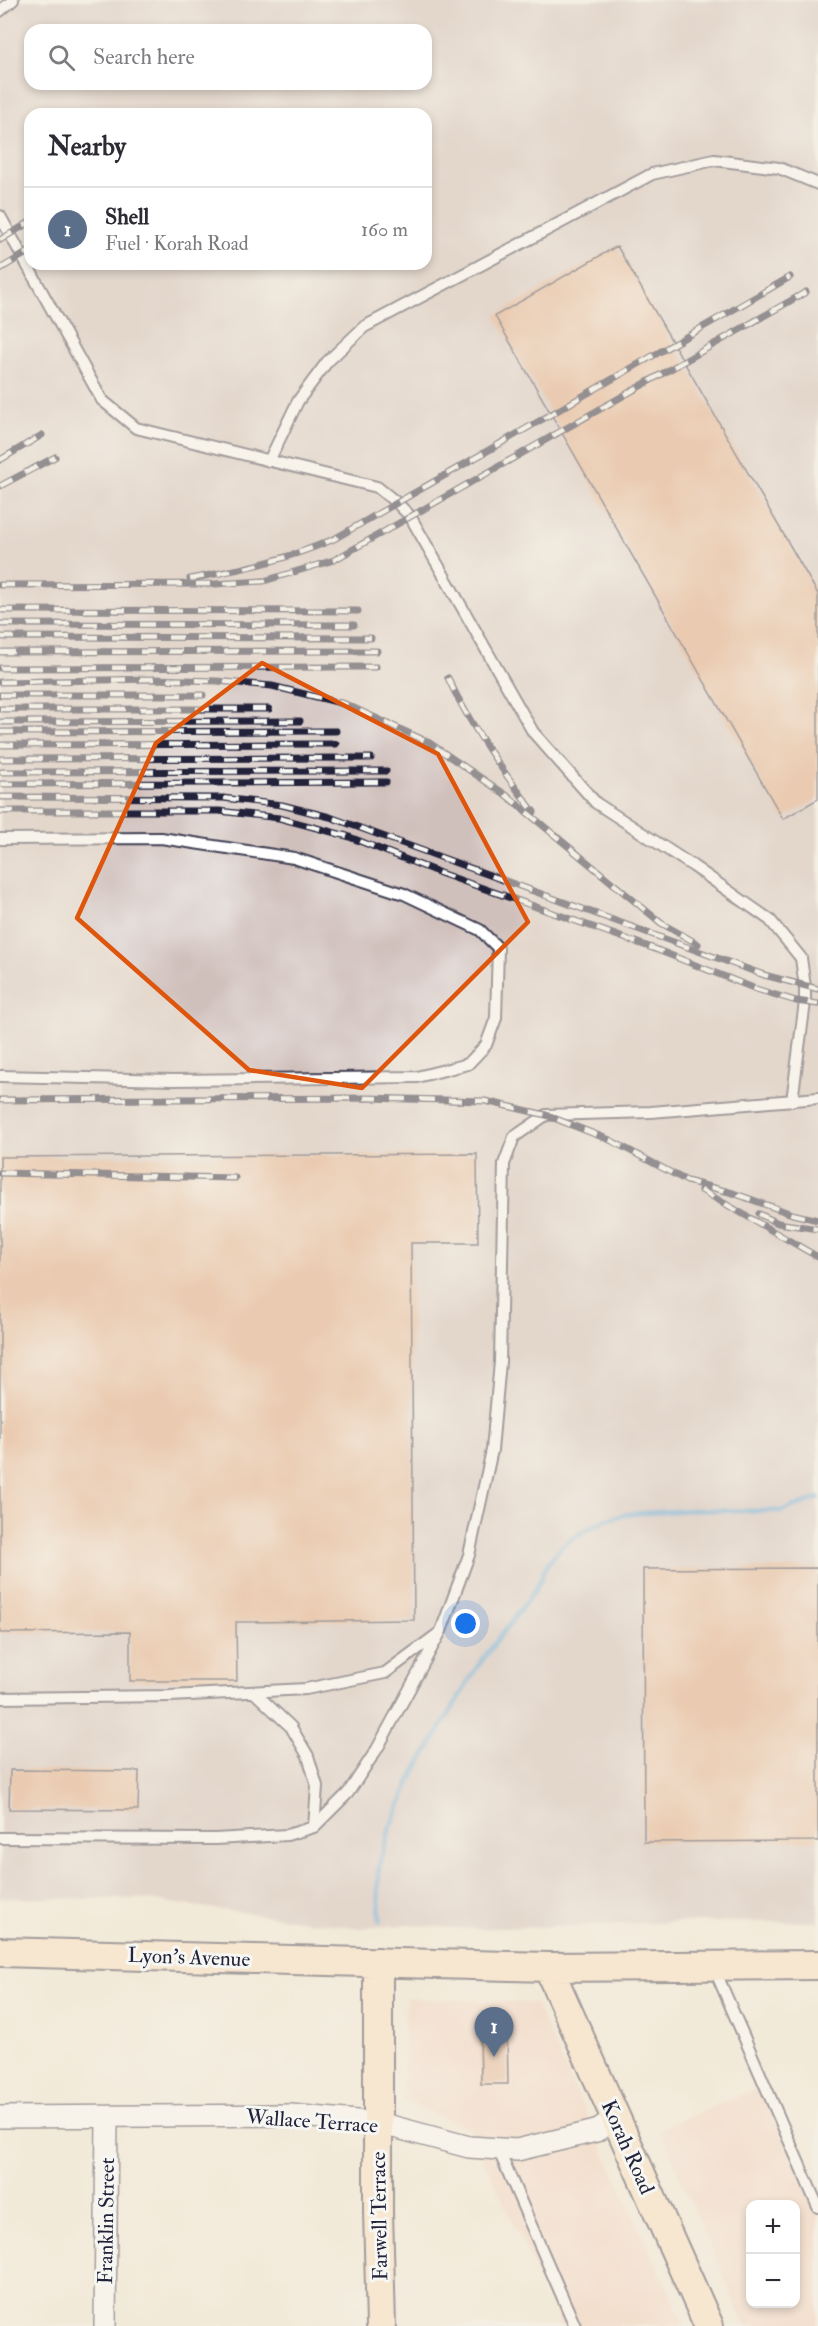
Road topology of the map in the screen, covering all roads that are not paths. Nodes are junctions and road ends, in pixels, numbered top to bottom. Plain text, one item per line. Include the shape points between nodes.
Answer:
1 (13, 0) edge
2 (0, 11) edge
3 (818, 184) edge
4 (0, 216) edge
5 (24, 259) edge
6 (30, 270) edge
7 (269, 461) junction
8 (0, 839) edge
9 (0, 1076) edge
10 (818, 1098) edge
11 (792, 1101) junction
12 (441, 1631) junction
13 (254, 1692) junction
14 (0, 1698) edge
15 (314, 1827) junction
16 (0, 1838) edge
17 (0, 1952) edge
18 (378, 1962) junction
19 (713, 1965) junction
20 (818, 1965) edge
21 (549, 1966) junction
22 (0, 2117) edge
23 (107, 2117) junction
24 (615, 2118) junction
25 (379, 2123) junction
26 (498, 2149) junction
27 (818, 2207) edge
28 (105, 2326) edge
29 (381, 2326) edge
30 (575, 2326) edge
31 (709, 2326) edge

1 - 2 lane
3 - 7 lane via 779,168 714,160 652,174 364,327 327,362 298,401
4 - 5 lane
6 - 7 lane via 102,400 136,428
7 - 11 lane via 377,487 397,503 410,516 533,732 596,803 770,920 801,958 805,987
8 - 9 lane via 161,838 294,858 404,894 480,930 498,948 496,1018 486,1045 468,1064 417,1077 173,1080
10 - 11 lane
11 - 12 lane via 546,1115 514,1137 504,1164 500,1362 492,1450 469,1556
12 - 13 lane via 385,1673 306,1689
12 - 15 lane via 377,1749 348,1793
13 - 14 lane
13 - 15 lane via 291,1727 308,1756 317,1786
15 - 16 lane via 286,1835 214,1839
17 - 18 main road, Lyon's Avenue
18 - 21 main road
18 - 25 main road, Farwell Terrace
19 - 20 main road
19 - 21 main road
19 - 27 lane
21 - 24 main road, Korah Road
22 - 23 street, Wallace Terrace
23 - 25 street, Wallace Terrace via 290,2115
23 - 28 street, Franklin Street
24 - 26 street, Wallace Terrace via 596,2131 517,2150
24 - 31 main road, Korah Road
25 - 26 street, Wallace Terrace via 469,2147
25 - 29 main road, Farwell Terrace
26 - 30 lane

